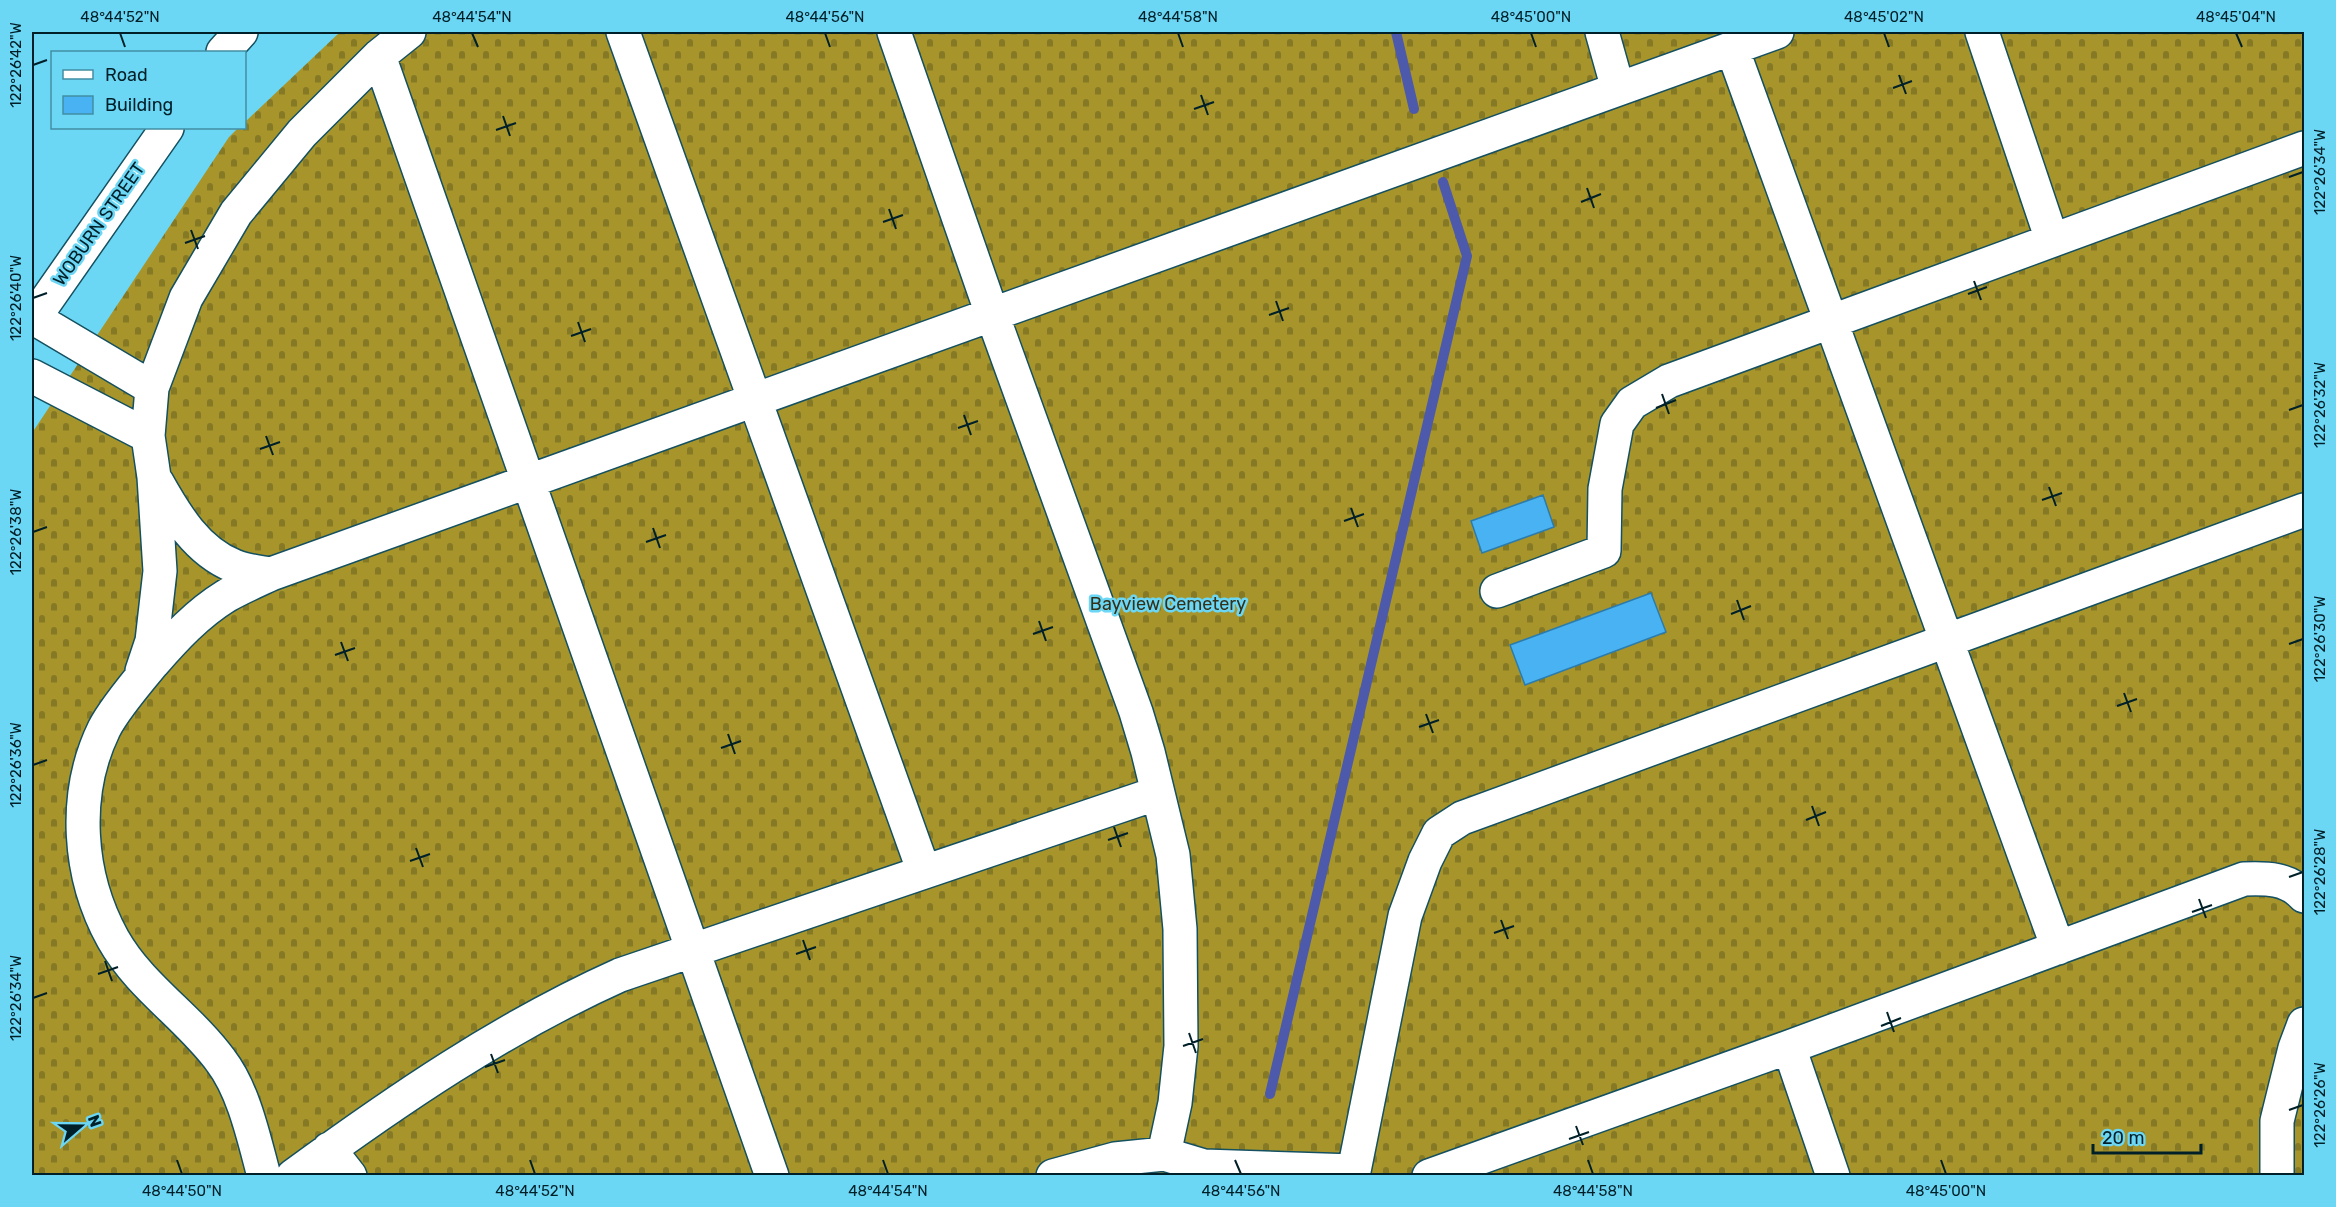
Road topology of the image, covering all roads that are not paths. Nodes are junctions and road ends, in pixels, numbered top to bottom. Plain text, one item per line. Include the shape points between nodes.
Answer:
1 (241, 32) edge
2 (409, 32) edge
3 (623, 32) edge
4 (894, 32) edge
5 (1602, 32) edge
6 (1777, 32) edge
7 (1982, 32) edge
8 (1732, 48) junction
9 (224, 51) edge
10 (378, 57) junction
11 (1618, 88) junction
12 (166, 129) edge
13 (2304, 148) edge
14 (2052, 240) junction
15 (992, 314) junction
16 (33, 320) edge
17 (1831, 321) junction
18 (32, 376) edge
19 (152, 388) junction
20 (755, 400) junction
21 (148, 436) junction
22 (154, 477) junction
23 (528, 482) junction
24 (2304, 510) edge
25 (271, 574) junction
26 (1497, 591) dead end
27 (1946, 641) junction
28 (140, 679) junction
29 (1158, 793) junction
30 (924, 872) junction
31 (2304, 896) edge
32 (2058, 948) junction
33 (693, 950) junction
34 (2304, 1024) edge
35 (1790, 1047) junction
36 (329, 1149) junction
37 (1164, 1154) junction
38 (1203, 1171) edge
39 (1353, 1173) edge
40 (264, 1176) edge
41 (292, 1176) edge
42 (350, 1176) edge
43 (772, 1176) edge
44 (1053, 1176) edge
45 (1429, 1176) edge
46 (1833, 1176) edge
47 (2277, 1176) edge

1 - 9 street
2 - 10 street
3 - 20 street
4 - 15 street
5 - 11 street
6 - 8 street
7 - 14 street
8 - 11 street
8 - 17 street
10 - 19 street via 302,133 236,213 186,298
10 - 23 street
11 - 15 street
12 - 16 street, WOBURN STREET
13 - 14 street
14 - 17 street
15 - 20 street
15 - 29 street via 1136,712
16 - 19 street
17 - 26 street via 1669,381 1632,403 1617,424 1605,489 1604,551
17 - 27 street
18 - 21 street
19 - 21 street
20 - 23 street
20 - 30 street
21 - 22 street
22 - 25 street via 178,520 208,552 235,567
22 - 28 street via 160,571 152,641
23 - 25 street
23 - 33 street
24 - 27 street
25 - 28 street via 226,596 181,630
27 - 32 street
27 - 39 street via 1462,818 1439,833 1405,916
28 - 40 street via 105,727 93,757 84,798 87,872 113,939 133,969 223,1063 246,1115
29 - 30 street
29 - 37 street via 1173,855 1182,990 1179,1069
30 - 33 street
31 - 32 street via 2271,878 2244,879
32 - 35 street
33 - 36 street via 620,975 515,1026
33 - 43 street
34 - 47 street via 2277,1121
35 - 45 street
35 - 46 street
36 - 41 street
36 - 42 street
37 - 38 street
37 - 44 street via 1115,1160
38 - 39 street

